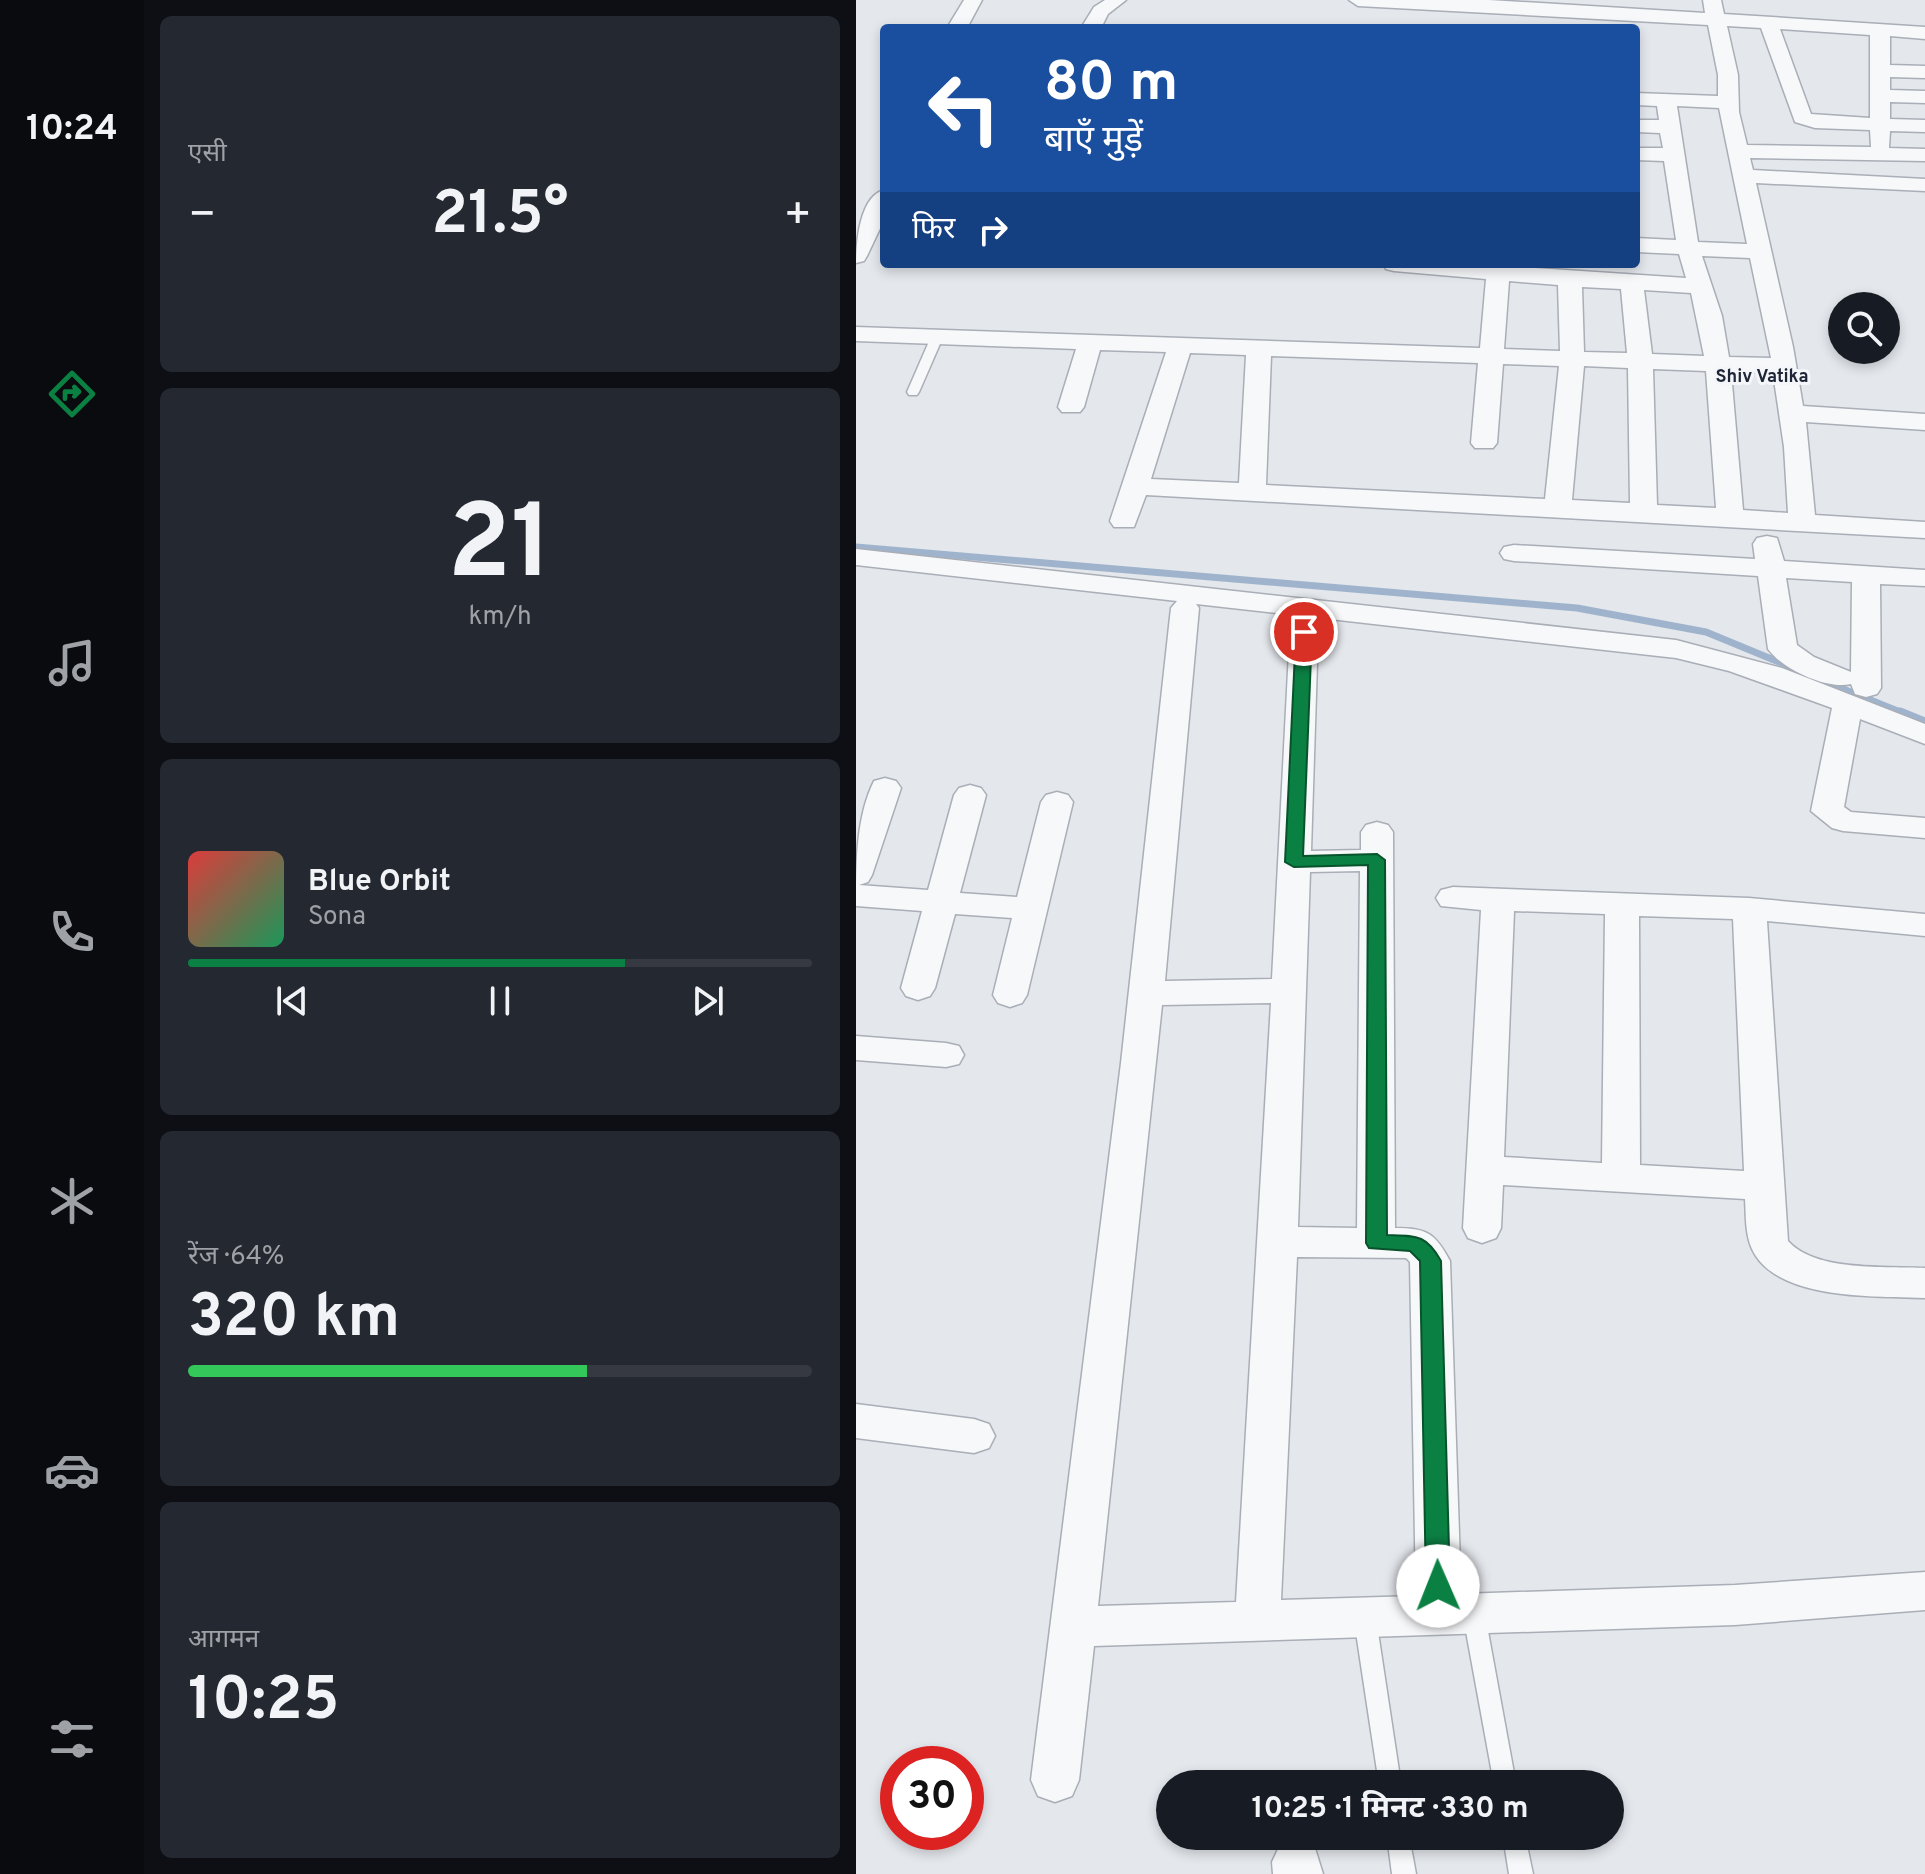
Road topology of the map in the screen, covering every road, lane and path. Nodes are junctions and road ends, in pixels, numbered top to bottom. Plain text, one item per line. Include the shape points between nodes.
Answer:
1 (973, 0) edge
2 (1117, 0) edge
3 (1358, 0) edge
4 (1774, 0) edge
5 (1467, 2) edge
6 (1644, 8) edge
7 (1713, 10) edge
8 (1379, 11) edge
9 (1559, 19) edge
10 (959, 24) edge
11 (1093, 24) edge
12 (1776, 24) junction
13 (1880, 31) junction
14 (1925, 33) edge
15 (1879, 71) junction
16 (1925, 72) edge
17 (1879, 96) junction
18 (1925, 97) edge
19 (1640, 99) edge
20 (1666, 100) junction
21 (1728, 102) junction
22 (1880, 124) junction
23 (1640, 126) edge
24 (1925, 126) edge
25 (1670, 127) junction
26 (1738, 151) junction
27 (1640, 154) edge
28 (1880, 154) junction
29 (1674, 155) junction
30 (1925, 155) edge
31 (1743, 176) junction
32 (1925, 185) edge
33 (880, 205) edge
34 (1640, 245) edge
35 (1688, 248) junction
36 (1759, 252) junction
37 (856, 256) edge
38 (1440, 268) edge
39 (1498, 273) junction
40 (1570, 279) junction
41 (1632, 283) junction
42 (1699, 286) junction
43 (856, 334) edge
44 (937, 337) junction
45 (1090, 342) junction
46 (1180, 345) junction
47 (1259, 348) junction
48 (1493, 357) junction
49 (1572, 359) junction
50 (1640, 361) junction
51 (1718, 364) junction
52 (1784, 366) junction
53 (913, 392) dead end
54 (1071, 407) dead end
55 (1792, 413) junction
56 (1925, 422) edge
57 (1484, 443) dead end
58 (1135, 486) junction
59 (1252, 492) junction
60 (1558, 507) junction
61 (1644, 512) junction
62 (1730, 517) junction
63 (1764, 520) junction
64 (1124, 521) dead end
65 (1802, 522) junction
66 (1925, 530) edge
67 (1514, 553) dead end
68 (856, 557) edge
69 (1770, 566) junction
70 (1866, 574) junction
71 (1925, 578) edge
72 (1185, 608) dead end
73 (1304, 632) dead end
74 (1857, 696) junction
75 (1925, 712) edge
76 (1925, 735) edge
77 (885, 788) dead end
78 (970, 795) dead end
79 (1057, 802) dead end
80 (1925, 828) edge
81 (1294, 862) junction
82 (856, 875) edge
83 (856, 895) edge
84 (1453, 898) dead end
85 (1498, 900) junction
86 (940, 902) junction
87 (1622, 904) junction
88 (1029, 909) junction
89 (1749, 909) junction
90 (1925, 925) edge
91 (918, 988) dead end
92 (1288, 991) junction
93 (1146, 993) junction
94 (1010, 995) dead end
95 (856, 1048) edge
96 (946, 1055) dead end
97 (1484, 1170) junction
98 (1621, 1178) junction
99 (1763, 1186) junction
100 (1482, 1228) dead end
101 (1278, 1242) junction
102 (1376, 1243) junction
103 (1925, 1283) edge
104 (856, 1421) edge
105 (974, 1436) dead end
106 (1925, 1591) edge
107 (1457, 1615) junction
108 (1365, 1619) junction
109 (1257, 1623) junction
110 (1074, 1627) junction
111 (1388, 1770) edge
112 (1501, 1770) edge
113 (1055, 1780) dead end
114 (1400, 1850) edge
115 (1517, 1850) edge
116 (1404, 1874) edge
117 (1521, 1874) edge

1 - 10 street
2 - 11 street
3 - 8 street
4 - 12 street
5 - 8 street
5 - 9 street
6 - 7 street
6 - 9 street
7 - 12 street
7 - 21 street via 1728,75
12 - 13 street via 1840,21
12 - 22 street via 1802,118
13 - 14 street
13 - 15 street
15 - 16 street
15 - 17 street
17 - 18 street
17 - 22 street
19 - 20 street
20 - 21 street
20 - 25 street
21 - 26 street
22 - 24 street
22 - 28 street
23 - 25 street
25 - 29 street
26 - 28 street
26 - 31 street
27 - 29 street
28 - 30 street
29 - 35 street
31 - 32 street
31 - 36 street
33 - 37 street
34 - 35 street
35 - 36 street
35 - 42 street
36 - 52 street
38 - 39 street
39 - 40 street
39 - 48 street
40 - 41 street
40 - 49 street
41 - 42 street
41 - 50 street
42 - 51 street
43 - 44 street
44 - 45 street
44 - 53 lane
45 - 46 street
45 - 54 street
46 - 47 street
46 - 58 street
47 - 48 street
47 - 59 street
48 - 49 street
48 - 57 street
49 - 50 street
49 - 60 street
50 - 51 street
50 - 61 street
51 - 52 street
51 - 62 street
52 - 55 street
55 - 56 street
55 - 65 street
58 - 59 street
58 - 64 street
59 - 60 street
60 - 61 street
61 - 62 street
62 - 63 street
63 - 65 street
63 - 69 street
65 - 66 street
67 - 69 street
68 - 74 street via 1676,649
69 - 70 street
69 - 74 street via 1783,649
70 - 71 street
70 - 74 street
72 - 93 street
73 - 81 street
74 - 75 street
74 - 76 street
74 - 80 street via 1827,811 1843,821
77 - 82 street
78 - 86 street
79 - 88 street
81 - 92 street
81 - 102 street via 1377,846
83 - 86 street
84 - 85 street
85 - 87 street
85 - 97 street
86 - 88 street
86 - 91 street
87 - 89 street
87 - 98 street
88 - 94 street
89 - 90 street
89 - 99 street
92 - 93 street
92 - 101 street
93 - 110 street
95 - 96 street
97 - 98 street
97 - 100 street
98 - 99 street
99 - 103 street via 1770,1248 1787,1266 1811,1274
101 - 102 street
101 - 109 street
102 - 107 street via 1414,1243 1430,1261
104 - 105 street
106 - 107 street via 1735,1605
107 - 108 street
107 - 112 lane
108 - 109 street
108 - 111 lane
109 - 110 street
110 - 113 street
114 - 116 lane
115 - 117 lane

